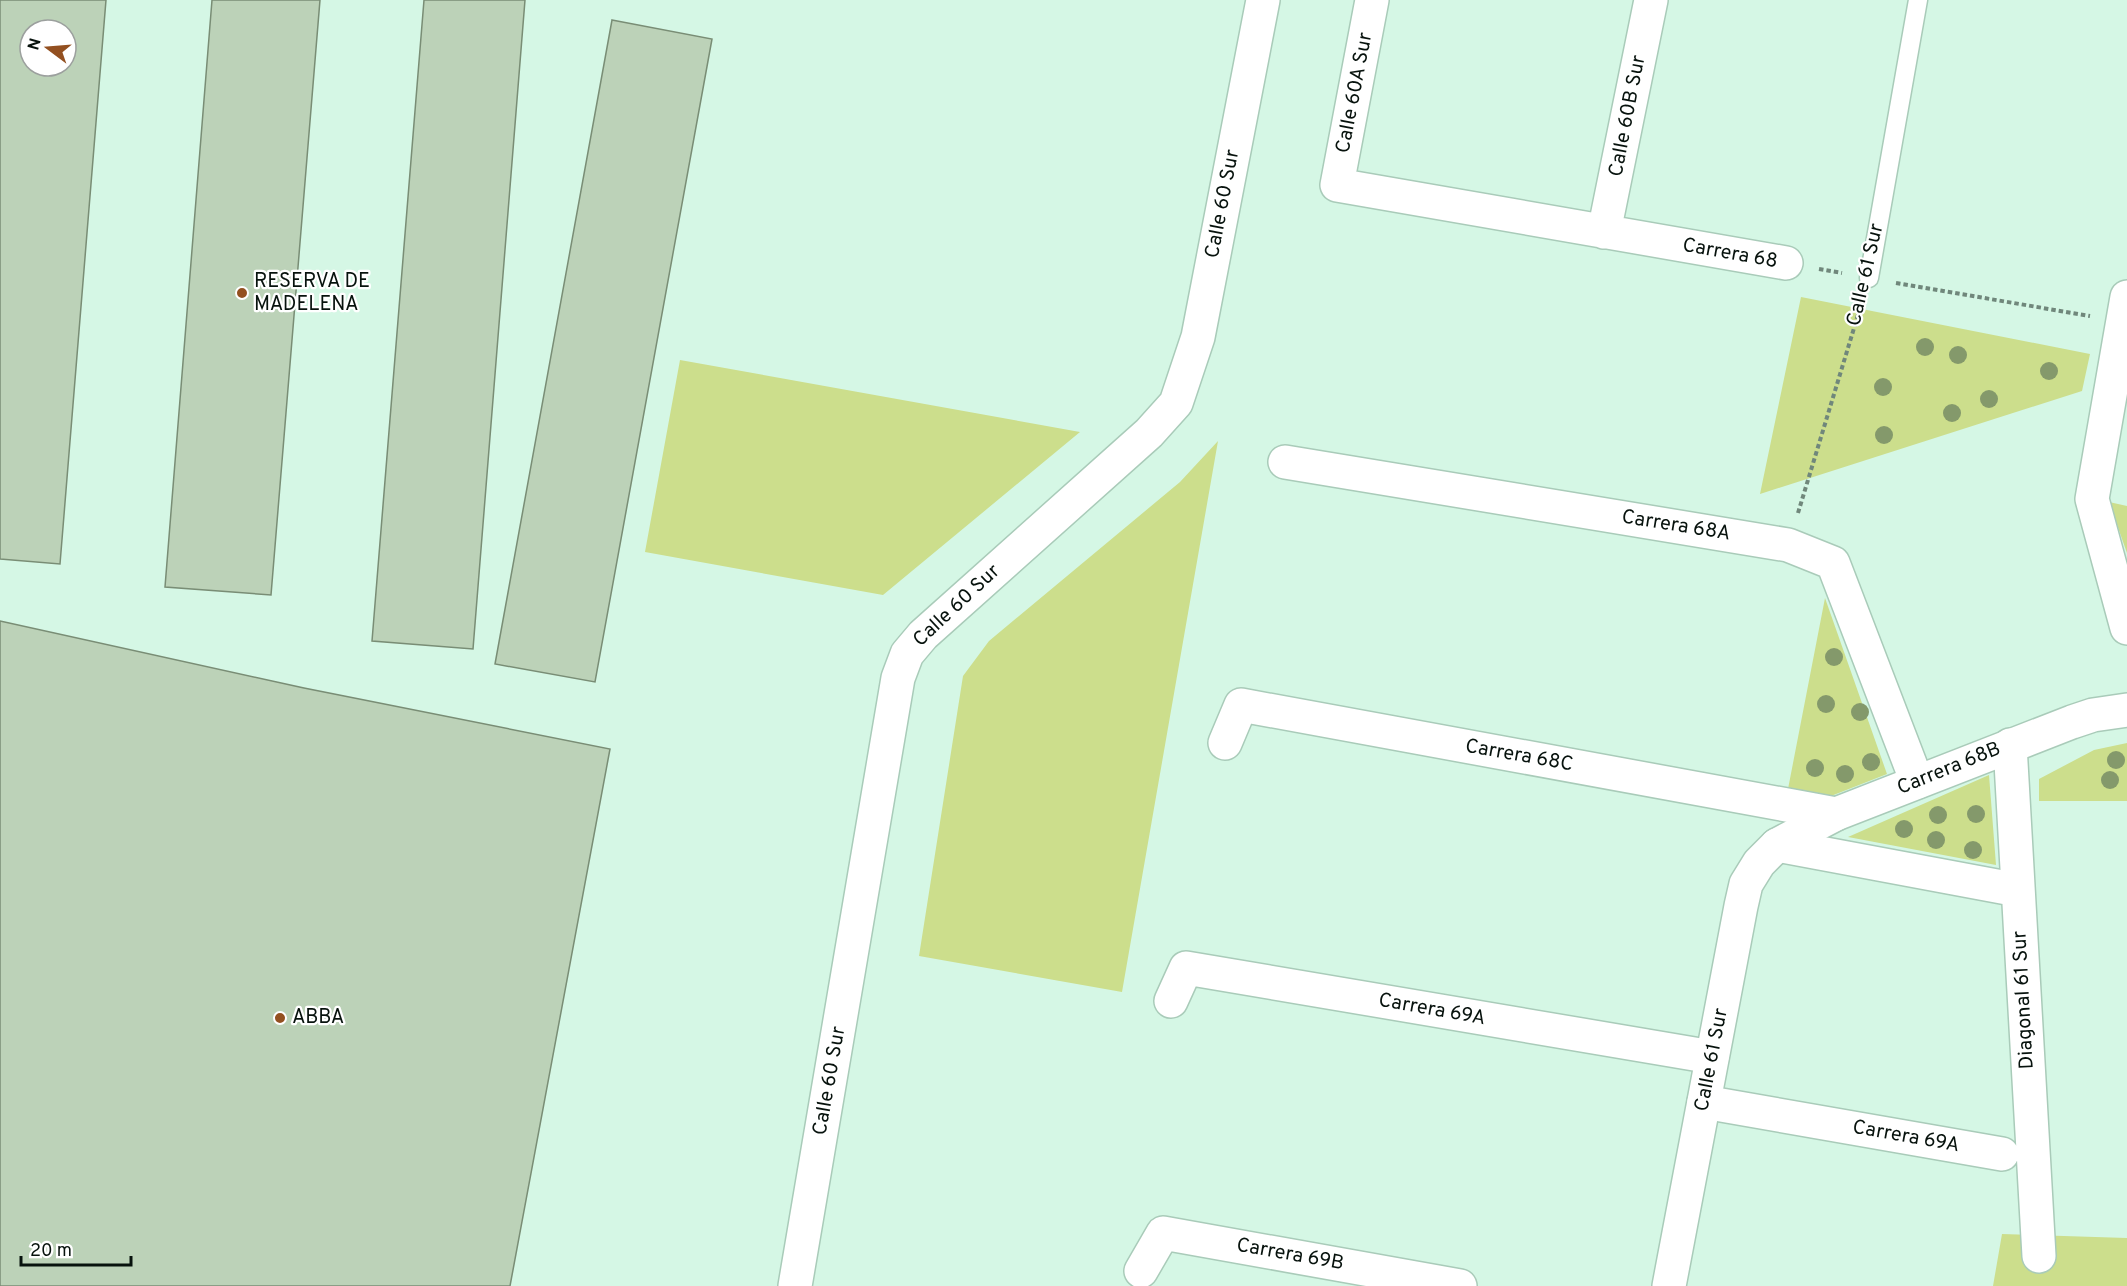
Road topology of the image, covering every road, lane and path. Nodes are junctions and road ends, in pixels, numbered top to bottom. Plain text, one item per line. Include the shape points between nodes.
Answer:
1 (1263, 0) edge
2 (1372, 0) edge
3 (1651, 0) edge
4 (1918, 0) edge
5 (1337, 185) joint
6 (1604, 232) junction
7 (1786, 263) joint
8 (1869, 278) junction
9 (2125, 309) edge
10 (1285, 462) dead end
11 (1788, 545) junction
12 (2127, 628) edge
13 (2127, 710) edge
14 (1225, 742) dead end
15 (2010, 745) junction
16 (1917, 782) junction
17 (1836, 814) junction
18 (1777, 845) junction
19 (2018, 890) junction
20 (1171, 1001) dead end
21 (1712, 1057) junction
22 (1704, 1102) junction
23 (2002, 1154) dead end
24 (2039, 1256) dead end
25 (1141, 1271) dead end
26 (795, 1286) edge
27 (1460, 1286) edge
28 (1669, 1286) edge

1 - 26 street, Calle 60 Sur via 1198,337 1176,403 1149,433 923,635 907,654 901,670
2 - 5 street, Calle 60A Sur
3 - 6 street, Calle 60B Sur
4 - 8 lane, Calle 61 Sur
5 - 6 street, Carrera 68
6 - 7 street, Carrera 68
7 - 8 path, Carrera 68
8 - 9 path, Carrera 68
8 - 11 path, Calle 61 Sur
9 - 12 street via 2092,499
10 - 11 street, Carrera 68A
11 - 16 street, Carrera 68A via 1833,563
13 - 15 street, Carrera 68B via 2093,715
14 - 17 street, Carrera 68C via 1241,705
15 - 16 street, Carrera 68B
15 - 19 street, Diagonal 61 Sur
16 - 17 street, Carrera 68B
17 - 18 street, Carrera 68B
18 - 19 street
18 - 21 street, Calle 61 Sur via 1746,884
19 - 24 street, Diagonal 61 Sur
20 - 21 street, Carrera 69A via 1186,968
21 - 22 street, Calle 61 Sur
22 - 23 street, Carrera 69A
22 - 28 street, Calle 61 Sur
25 - 27 street, Carrera 69B via 1163,1233

